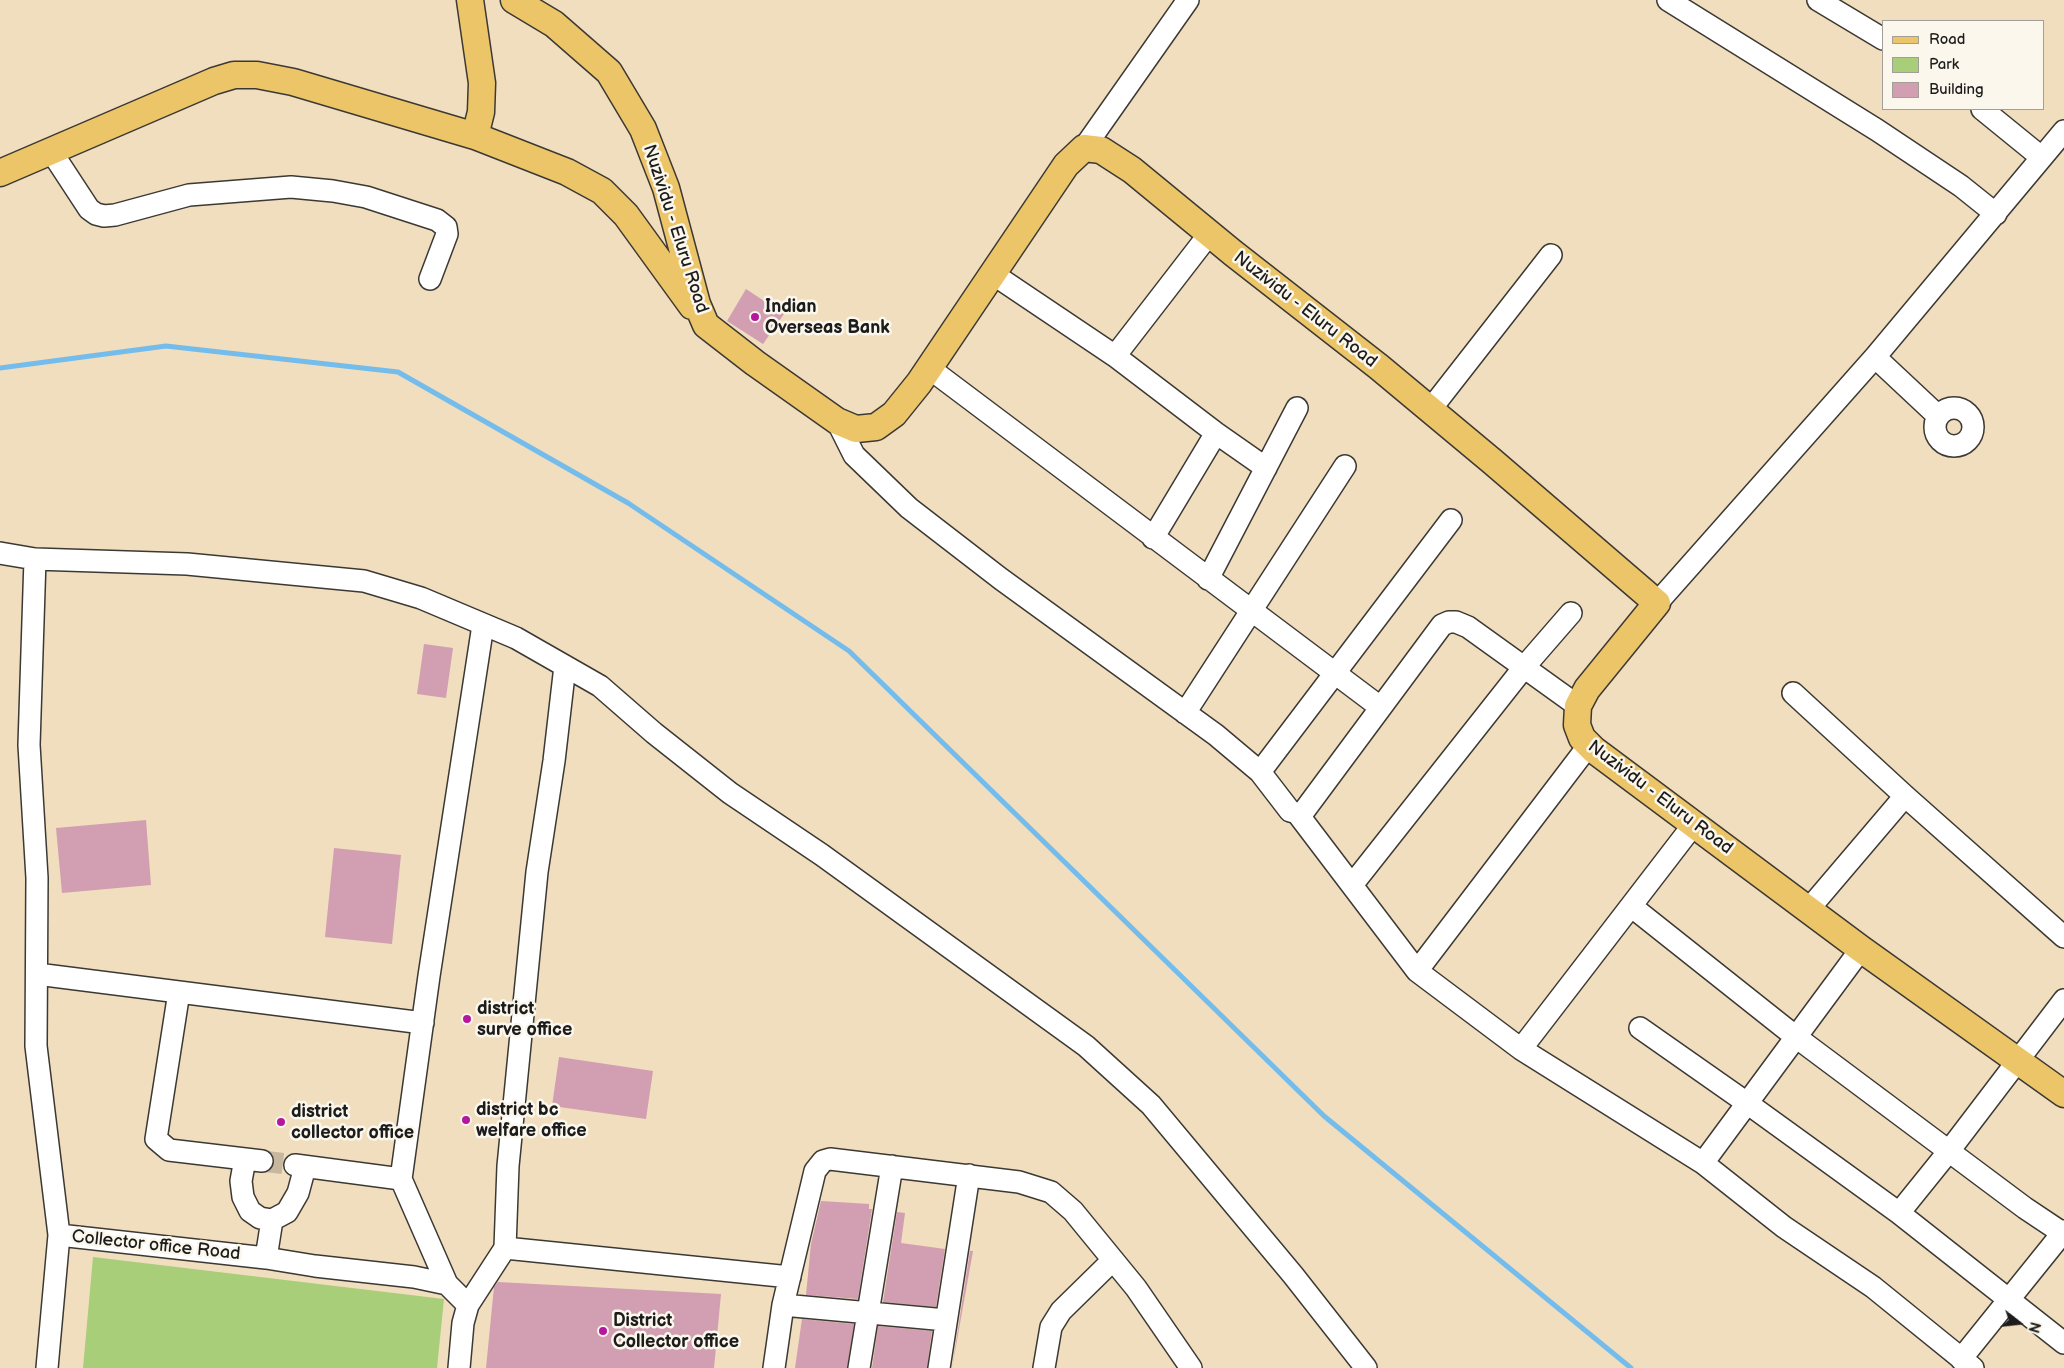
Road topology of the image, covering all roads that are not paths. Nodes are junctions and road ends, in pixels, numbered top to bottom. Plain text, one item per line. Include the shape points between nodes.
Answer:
1 (470, 0) edge
2 (514, 0) edge
3 (1188, 0) edge
4 (1668, 0) edge
5 (1829, 3) edge
6 (1882, 38) edge
7 (1983, 110) edge
8 (475, 136) junction
9 (2062, 136) edge
10 (1084, 148) junction
11 (51, 151) junction
12 (2042, 158) junction
13 (0, 173) edge
14 (1996, 214) junction
15 (1210, 233) junction
16 (1550, 255) dead end
17 (993, 274) junction
18 (430, 279) dead end
19 (706, 324) junction
20 (1115, 356) junction
21 (1875, 357) junction
22 (929, 368) junction
23 (1298, 408) dead end
24 (1430, 410) junction
25 (1938, 416) dead end
26 (837, 421) junction
27 (1216, 433) junction
28 (1345, 466) dead end
29 (1266, 468) junction
30 (1452, 520) dead end
31 (1153, 538) junction
32 (0, 553) edge
33 (35, 559) junction
34 (1208, 579) junction
35 (1657, 603) junction
36 (1251, 611) junction
37 (1571, 613) dead end
38 (483, 626) junction
39 (564, 666) junction
40 (1525, 666) junction
41 (1334, 672) junction
42 (1793, 693) dead end
43 (1380, 706) junction
44 (1578, 706) junction
45 (1185, 713) junction
46 (1589, 745) junction
47 (1260, 772) junction
48 (1904, 796) junction
49 (1297, 813) junction
50 (1694, 824) junction
51 (1352, 885) junction
52 (1631, 906) junction
53 (1808, 910) junction
54 (2064, 936) edge
55 (1861, 949) junction
56 (1417, 971) junction
57 (37, 974) junction
58 (179, 992) junction
59 (2064, 1000) edge
60 (422, 1023) junction
61 (1640, 1028) dead end
62 (1796, 1037) junction
63 (1521, 1048) junction
64 (2017, 1061) junction
65 (2064, 1094) edge
66 (1747, 1102) junction
67 (1949, 1152) junction
68 (1703, 1162) junction
69 (892, 1166) junction
70 (969, 1175) junction
71 (401, 1179) junction
72 (1899, 1213) junction
73 (272, 1220) junction
74 (2064, 1233) edge
75 (59, 1235) junction
76 (505, 1248) junction
77 (266, 1258) junction
78 (1113, 1260) junction
79 (790, 1277) junction
80 (447, 1284) junction
81 (2010, 1300) junction
82 (468, 1304) junction
83 (783, 1305) junction
84 (867, 1312) junction
85 (946, 1320) junction
86 (2064, 1343) edge
87 (1967, 1363) edge
88 (47, 1368) edge
89 (459, 1368) edge
90 (774, 1368) edge
91 (860, 1368) edge
92 (939, 1368) edge
93 (1044, 1368) edge
94 (1191, 1368) edge
95 (1366, 1368) edge

1 - 8 main road via 482,83 481,112
2 - 19 main road, Nuzividu - Eluru Road via 554,24 609,72 643,129 666,188 697,304
3 - 10 street
4 - 14 street via 1877,130 1961,186
5 - 6 street
7 - 12 street
8 - 11 main road via 293,82 257,75 234,75
8 - 19 main road via 567,172 602,190 626,215
9 - 12 street
10 - 15 main road, Nuzividu - Eluru Road via 1101,150 1132,170
10 - 17 main road, Nuzividu - Eluru Road via 1066,165
11 - 13 main road
11 - 18 street via 88,209 104,216 189,195 291,188 366,197 437,220 446,227 447,234
12 - 14 street
14 - 21 street
15 - 20 street
15 - 24 main road, Nuzividu - Eluru Road
16 - 24 street
17 - 20 street
17 - 22 main road, Nuzividu - Eluru Road
19 - 26 main road, Nuzividu - Eluru Road
20 - 27 street
21 - 25 street
21 - 35 street
22 - 26 main road, Nuzividu - Eluru Road via 894,414 876,428 856,428
22 - 31 street
23 - 29 street
24 - 35 main road, Nuzividu - Eluru Road
26 - 45 street via 854,455 909,508 1000,579
27 - 29 street
27 - 31 street
28 - 36 street
29 - 34 street
30 - 41 street
31 - 34 street
32 - 33 street
33 - 38 street via 187,564 364,581 421,598
33 - 57 street via 29,745 37,878
34 - 36 street
35 - 44 main road via 1587,689
36 - 41 street
36 - 45 street
37 - 40 street
38 - 39 street via 516,638
38 - 60 street
39 - 76 street via 536,881 508,1166
39 - 95 street via 600,686 730,793 822,855 1086,1046 1152,1106
40 - 43 street via 1468,626 1449,622 1442,624
40 - 44 street
40 - 51 street
41 - 43 street
41 - 47 street
42 - 48 street
43 - 49 street via 1304,811
44 - 46 main road, Nuzividu - Eluru Road via 1577,725
45 - 47 street
46 - 50 main road, Nuzividu - Eluru Road
46 - 56 street
47 - 49 street via 1290,810
48 - 53 street
48 - 54 street
49 - 51 street
50 - 52 street
50 - 53 main road, Nuzividu - Eluru Road
51 - 56 street
52 - 62 street
52 - 63 street
53 - 55 main road, Nuzividu - Eluru Road
55 - 62 street
55 - 64 main road, Nuzividu - Eluru Road
56 - 63 street
57 - 58 street
57 - 75 street via 36,1046
58 - 60 street
58 - 73 street via 156,1139 169,1150 253,1160 242,1180 244,1198 250,1211 260,1218
59 - 64 street
60 - 71 street
61 - 66 street
62 - 66 street
62 - 67 street
63 - 68 street
64 - 65 main road, Nuzividu - Eluru Road
64 - 67 street
66 - 68 street
66 - 72 street
67 - 72 street
67 - 74 street
68 - 87 street via 1784,1227 1873,1287
69 - 70 street
69 - 79 street via 830,1159 819,1165
69 - 84 street
70 - 78 street via 1019,1182 1051,1192 1073,1211
70 - 85 street
71 - 73 street via 300,1166 298,1192 287,1212
71 - 80 street
72 - 81 street
73 - 77 street
74 - 81 street
75 - 77 street, Collector office Road
75 - 88 street, Collector office Road
76 - 79 street
76 - 82 street
77 - 80 street, Collector office Road
78 - 93 street via 1062,1311 1051,1327
78 - 94 street
79 - 83 street
80 - 82 street
81 - 86 street
81 - 87 street
82 - 89 street
83 - 84 street
83 - 90 street
84 - 85 street
84 - 91 street
85 - 92 street

